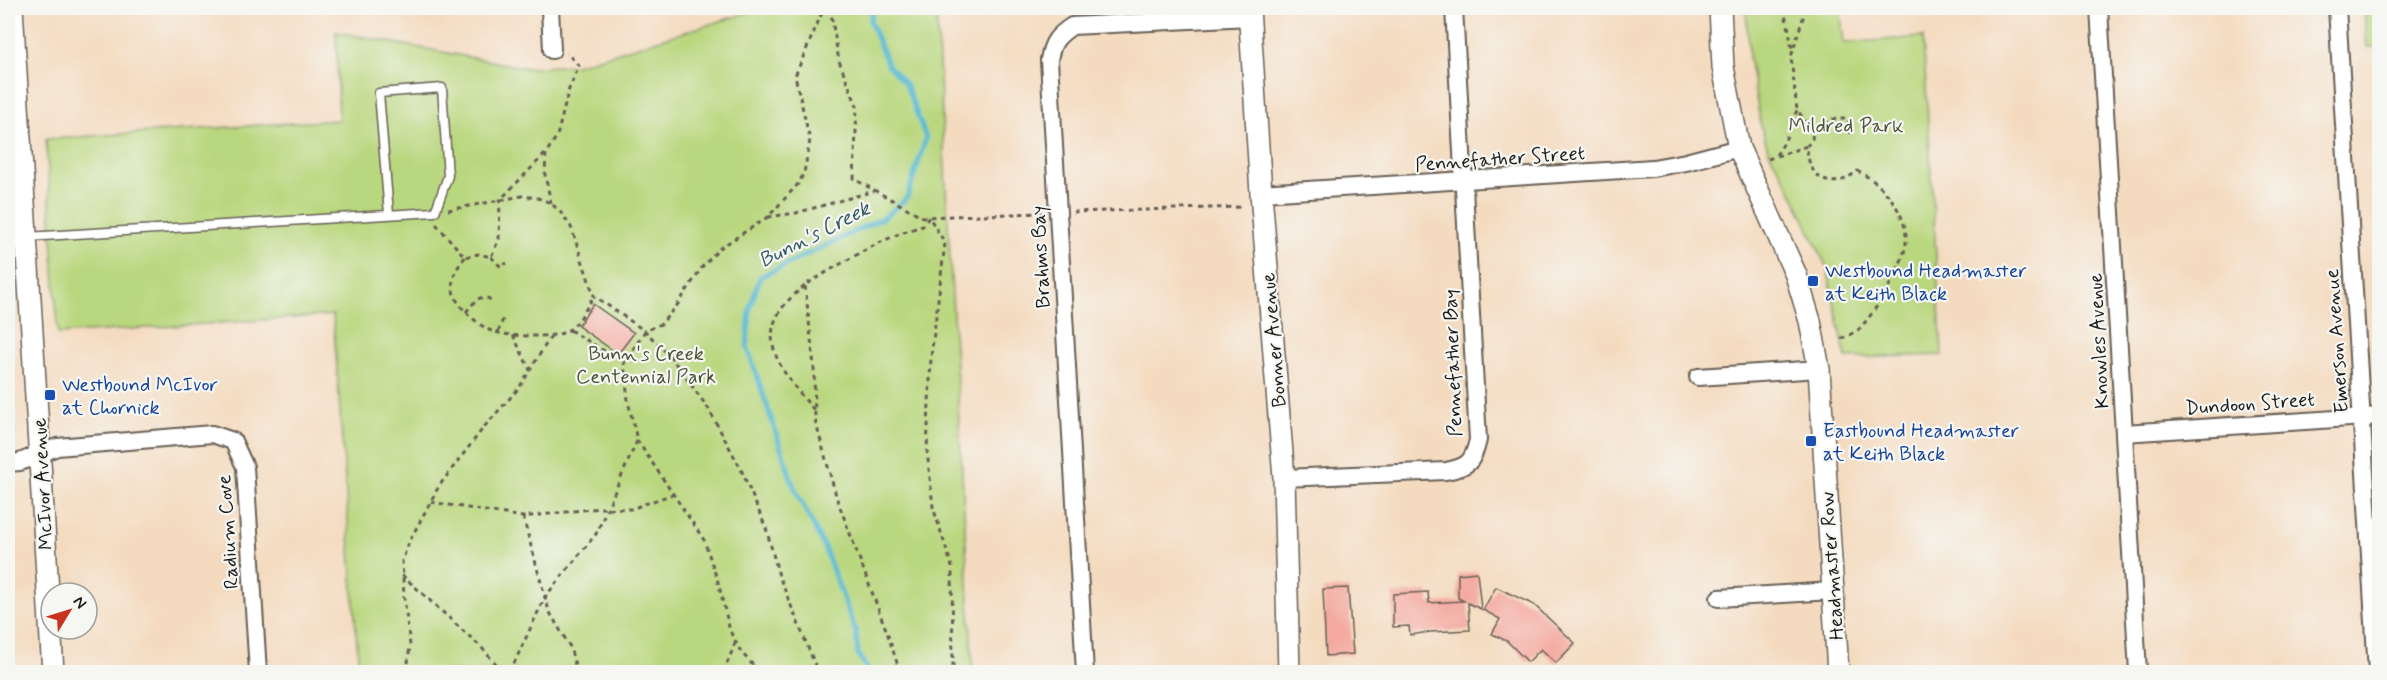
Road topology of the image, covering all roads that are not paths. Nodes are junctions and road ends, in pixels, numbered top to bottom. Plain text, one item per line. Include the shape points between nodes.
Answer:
1 (12, 8) edge
2 (550, 8) edge
3 (1454, 8) edge
4 (1720, 8) edge
5 (2099, 8) edge
6 (2337, 8) edge
7 (1250, 12) edge
8 (552, 51) dead end
9 (1739, 148) junction
10 (1464, 182) junction
11 (1262, 200) junction
12 (389, 214) junction
13 (26, 237) junction
14 (1819, 369) junction
15 (1698, 377) dead end
16 (2379, 416) edge
17 (2362, 417) junction
18 (2124, 433) junction
19 (41, 454) junction
20 (8, 463) edge
21 (1284, 478) junction
22 (1832, 591) junction
23 (1719, 598) dead end
24 (53, 672) edge
25 (258, 672) edge
26 (1085, 672) edge
27 (1289, 672) edge
28 (1838, 672) edge
29 (2138, 672) edge
30 (2377, 672) edge

1 - 13 street, McIvor Avenue
2 - 8 street
3 - 10 street, Pennefather Bay
4 - 9 street, Headmaster Row via 1723,67
5 - 18 street, Knowles Avenue
6 - 17 street, Emerson Avenue
7 - 11 street, Bonner Avenue
7 - 26 street, Brahms Bay via 1072,26 1051,45
9 - 10 street, Pennefather Street via 1653,168
9 - 14 street, Headmaster Row via 1796,275
10 - 11 street, Pennefather Street
10 - 21 street, Pennefather Bay via 1478,440 1474,455 1463,468 1446,471
11 - 21 street, Bonner Avenue
12 - 12 lane via 435,212 448,176 442,88 379,93
12 - 13 lane
13 - 19 street, McIvor Avenue
14 - 15 street
14 - 22 street, Headmaster Row
16 - 17 street, Dundoon Street
17 - 18 street, Dundoon Street
17 - 30 street, Emerson Avenue
18 - 29 street, Knowles Avenue
19 - 20 street, Radium Cove
19 - 24 street, McIvor Avenue
19 - 25 street, Radium Cove via 61,446 212,434 233,441 245,467
21 - 27 street, Bonner Avenue
22 - 23 street
22 - 28 street, Headmaster Row

